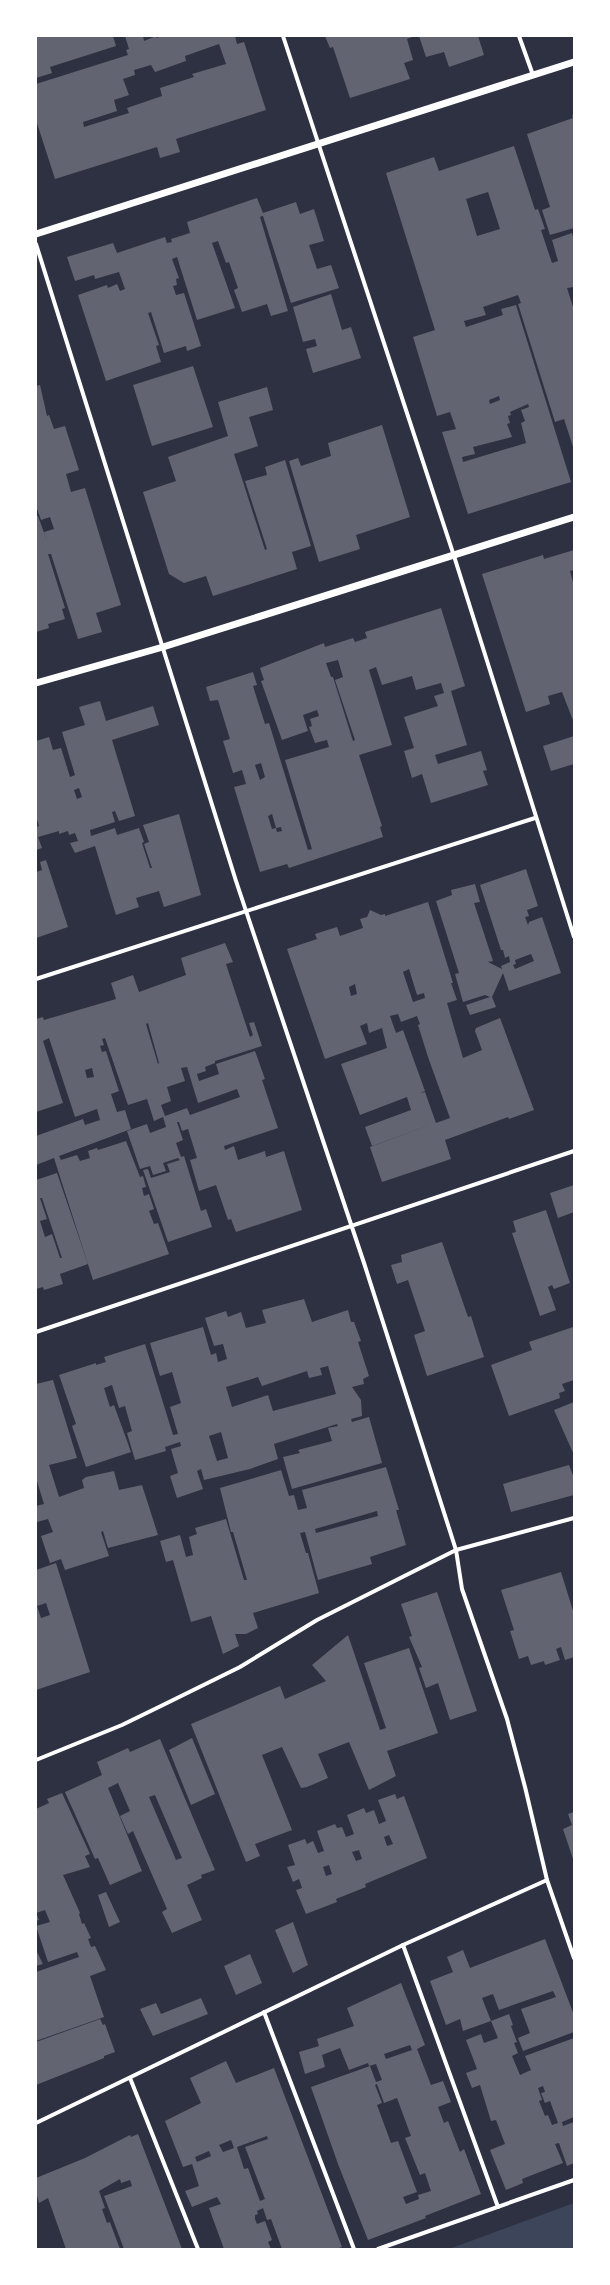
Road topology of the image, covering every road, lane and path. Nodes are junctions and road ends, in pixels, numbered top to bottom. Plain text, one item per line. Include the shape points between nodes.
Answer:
1 (283, 36) edge
2 (520, 36) edge
3 (574, 62) edge
4 (533, 75) junction
5 (317, 144) junction
6 (36, 234) edge
7 (36, 244) edge
8 (574, 517) edge
9 (454, 556) junction
10 (163, 647) junction
11 (36, 683) edge
12 (535, 818) junction
13 (246, 911) junction
14 (574, 937) edge
15 (36, 979) edge
16 (574, 1151) edge
17 (352, 1226) junction
18 (36, 1332) edge
19 (574, 1518) edge
20 (456, 1550) junction
21 (36, 1760) edge
22 (547, 1880) junction
23 (403, 1945) junction
24 (574, 1958) edge
25 (264, 2012) junction
26 (130, 2078) junction
27 (36, 2123) edge
28 (574, 2180) edge
29 (498, 2207) junction
30 (198, 2249) edge
31 (354, 2249) edge
32 (378, 2249) edge

1 - 5 street
2 - 4 street
3 - 4 street
4 - 5 street
5 - 6 street
5 - 9 street
7 - 10 street
8 - 9 street
9 - 10 street
9 - 12 street
10 - 11 street
10 - 13 street
12 - 13 street
12 - 14 street
13 - 15 street
13 - 17 street
16 - 17 street
17 - 18 street
17 - 20 street
19 - 20 street
20 - 21 street via 317,1620 240,1666 165,1704 116,1728
20 - 22 street via 462,1589 516,1752
22 - 23 street
22 - 24 street
23 - 25 street
23 - 29 street
25 - 26 street
25 - 31 street
26 - 27 street
26 - 30 street
28 - 29 street
29 - 32 street

